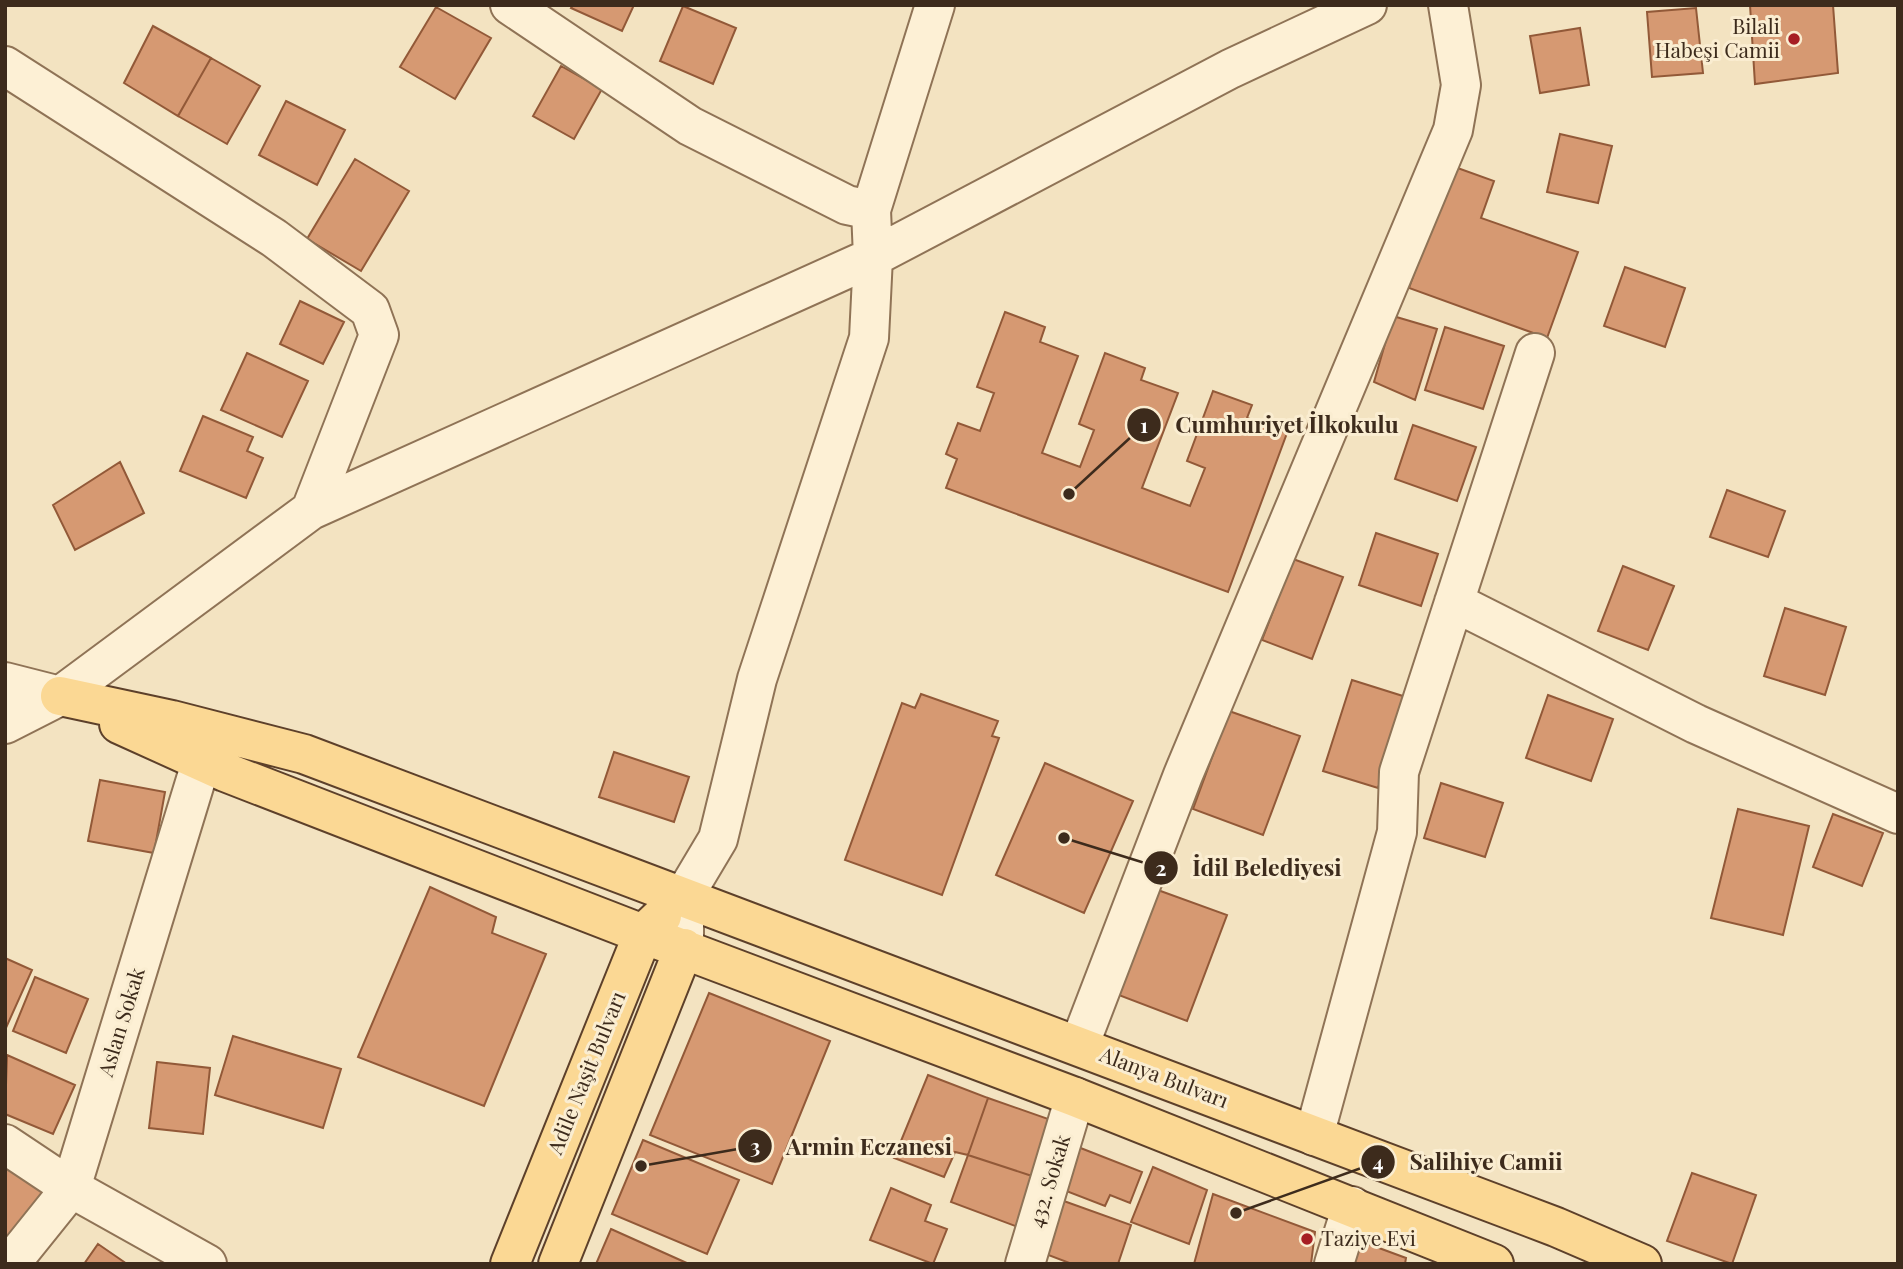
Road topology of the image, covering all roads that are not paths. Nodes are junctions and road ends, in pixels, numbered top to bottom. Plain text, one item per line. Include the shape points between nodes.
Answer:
1 (510, 5) edge
2 (935, 5) edge
3 (1367, 5) edge
4 (1448, 5) edge
5 (5, 66) edge
6 (871, 210) junction
7 (873, 257) junction
8 (1535, 353) dead end
9 (311, 509) junction
10 (1454, 601) junction
11 (5, 682) edge
12 (60, 696) junction
13 (5, 724) edge
14 (201, 763) junction
15 (1898, 814) edge
16 (684, 896) junction
17 (643, 934) junction
18 (684, 948) junction
19 (1079, 1046) junction
20 (1075, 1097) junction
21 (1314, 1136) junction
22 (5, 1144) edge
23 (71, 1188) junction
24 (1352, 1206) junction
25 (10, 1264) edge
26 (207, 1264) edge
27 (510, 1264) edge
28 (558, 1264) edge
29 (1025, 1264) edge
30 (1334, 1264) edge
31 (1494, 1264) edge
32 (1642, 1264) edge

1 - 6 street via 690,126 847,205
2 - 6 street
3 - 7 street via 1230,69
4 - 19 street via 1461,85 1453,130 1194,749
5 - 9 street via 274,238 370,310 379,335
6 - 7 street
7 - 9 street
7 - 16 street via 869,338 757,679 718,839
8 - 10 street
9 - 12 street
10 - 15 street via 1696,724
10 - 21 street via 1399,772 1397,832
11 - 12 street
12 - 13 street
12 - 14 main road
12 - 16 main road, Alanya Bulvarı via 304,754
14 - 17 main road
14 - 23 street, Aslan Sokak
16 - 17 main road, Adile Naşit Bulvarı
16 - 18 street
16 - 19 main road, Alanya Bulvarı
17 - 18 main road
17 - 27 main road, Adile Naşit Bulvarı
18 - 20 main road
18 - 28 main road, Adile Naşit Bulvarı
19 - 21 main road, Alanya Bulvarı
20 - 24 main road
20 - 29 street, 432. Sokak
21 - 32 main road, Alanya Bulvarı
22 - 23 street
23 - 25 street, Aslan Sokak
23 - 26 street
24 - 30 street
24 - 31 main road

